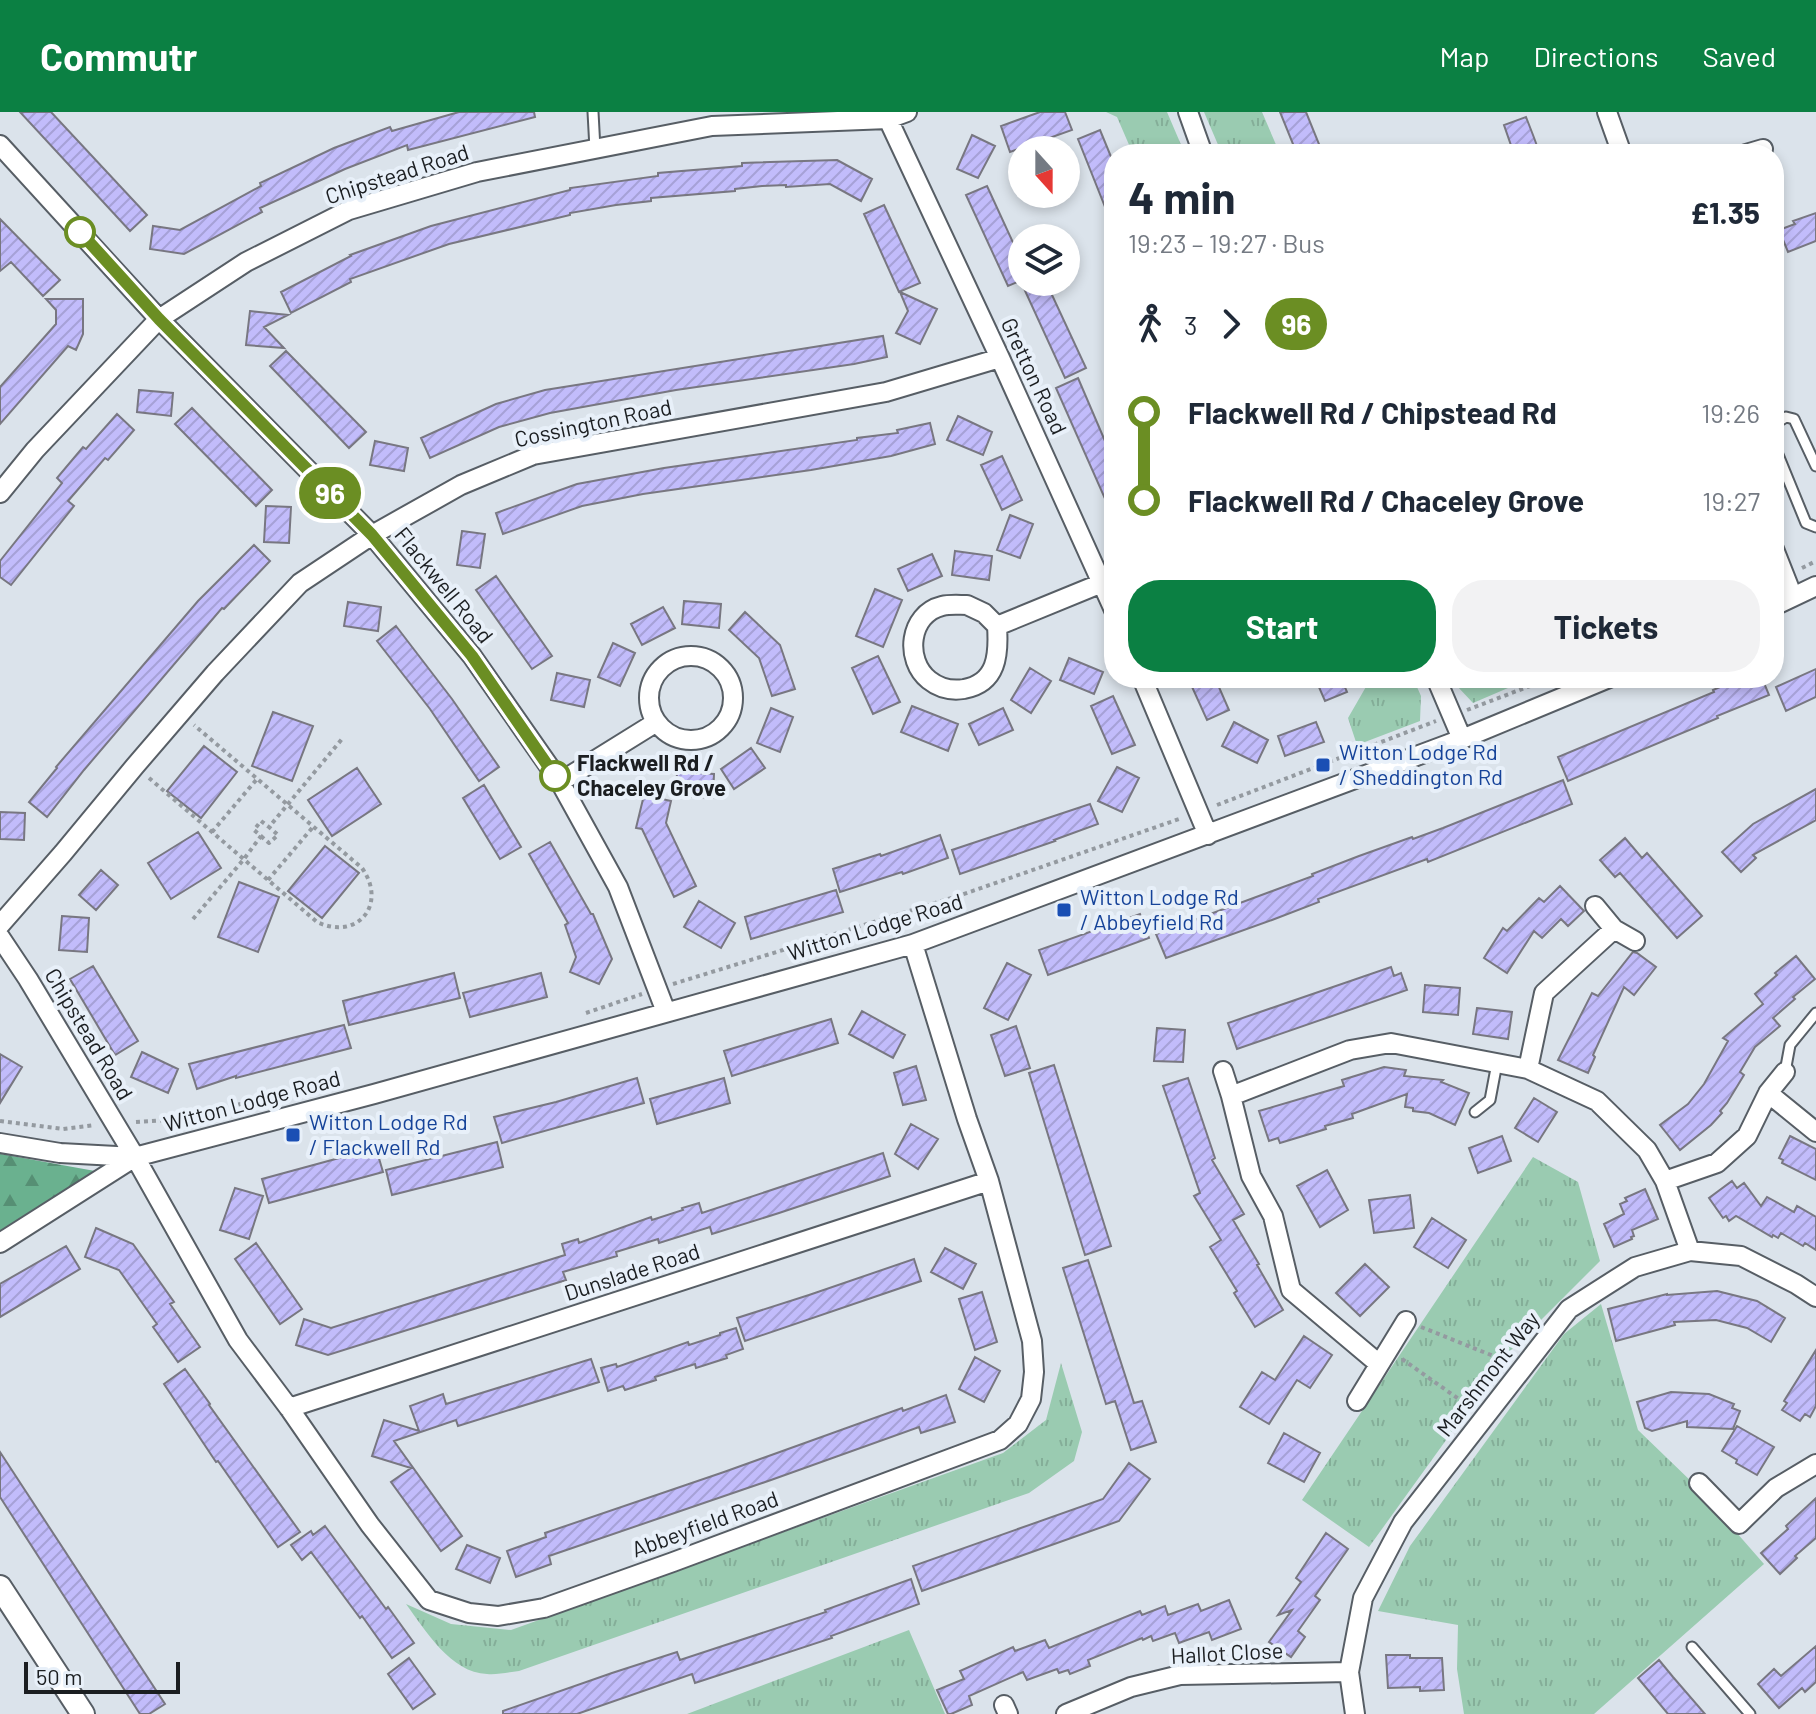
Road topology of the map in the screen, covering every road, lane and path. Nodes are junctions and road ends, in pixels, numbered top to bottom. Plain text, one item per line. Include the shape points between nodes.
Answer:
1 (593, 112) edge
2 (907, 112) edge
3 (1188, 112) edge
4 (1607, 112) edge
5 (888, 119) junction
6 (1199, 144) edge
7 (1618, 144) edge
8 (0, 145) edge
9 (595, 149) junction
10 (159, 319) junction
11 (1000, 358) junction
12 (1784, 418) edge
13 (1816, 466) edge
14 (1784, 469) edge
15 (0, 493) edge
16 (1816, 527) edge
17 (372, 535) junction
18 (1784, 574) edge
19 (1102, 583) junction
20 (1816, 586) edge
21 (1104, 588) edge
22 (1793, 597) junction
23 (1784, 601) edge
24 (997, 626) junction
25 (1146, 688) edge
26 (1440, 688) edge
27 (1524, 688) edge
28 (1585, 688) edge
29 (180, 713) junction
30 (1452, 715) junction
31 (655, 723) junction
32 (342, 739) dead end
33 (1462, 739) junction
34 (135, 766) junction
35 (257, 779) junction
36 (560, 782) junction
37 (286, 805) junction
38 (1199, 812) junction
39 (269, 827) junction
40 (313, 827) junction
41 (212, 832) junction
42 (1208, 835) junction
43 (261, 836) junction
44 (244, 859) junction
45 (268, 880) junction
46 (1595, 906) dead end
47 (193, 919) dead end
48 (0, 925) edge
49 (1614, 929) junction
50 (0, 937) edge
51 (1635, 941) dead end
52 (913, 944) junction
53 (657, 989) junction
54 (666, 1012) junction
55 (587, 1013) dead end
56 (1816, 1013) edge
57 (1497, 1063) junction
58 (1528, 1069) junction
59 (1223, 1071) dead end
60 (1785, 1072) joint
61 (312, 1088) dead end
62 (1768, 1093) junction
63 (1231, 1096) junction
64 (1475, 1112) dead end
65 (0, 1121) edge
66 (115, 1123) junction
67 (1816, 1132) edge
68 (0, 1143) edge
69 (135, 1157) junction
70 (989, 1181) junction
71 (1665, 1181) junction
72 (0, 1243) edge
73 (1690, 1251) junction
74 (1816, 1297) edge
75 (1406, 1321) joint
76 (1384, 1357) junction
77 (1523, 1368) junction
78 (1357, 1401) dead end
79 (289, 1408) junction
80 (1486, 1417) junction
81 (1816, 1464) edge
82 (1699, 1483) dead end
83 (0, 1587) edge
84 (1692, 1647) dead end
85 (1349, 1672) junction
86 (83, 1714) edge
87 (1066, 1714) edge
88 (1355, 1714) edge
89 (1750, 1714) edge

1 - 9 lane
2 - 5 street, Chipstead Road
3 - 6 street
4 - 7 street
5 - 9 street, Chipstead Road via 712,126
5 - 11 street, Gretton Road
8 - 10 street, Flackwell Road
9 - 10 street, Chipstead Road via 477,172 349,210 246,262
10 - 15 street, Chipstead Road
10 - 17 street, Flackwell Road
11 - 17 street, Cossington Road via 886,392 533,455 461,485
11 - 19 street, Gretton Road
12 - 13 lane via 1794,419
14 - 16 lane via 1806,523
17 - 29 street, Cossington Road via 300,583
17 - 36 street, Flackwell Road via 472,656
18 - 22 street
19 - 21 street, Gretton Road
19 - 24 street
20 - 22 street
22 - 23 street
24 - 24 street via 996,660 990,675 976,687 940,687 916,664 915,628 941,606 967,605
25 - 38 street
26 - 30 street
27 - 30 path
28 - 33 street, Witton Lodge Road
29 - 34 street, Cossington Road
29 - 35 path
30 - 33 street
30 - 38 path
31 - 31 street via 648,694 663,666 687,655 722,669 733,705 718,731 684,740
31 - 36 street
32 - 37 path
33 - 42 street, Witton Lodge Road
34 - 41 path
34 - 48 street, Cossington Road
35 - 37 path
35 - 41 path
36 - 53 street, Flackwell Road via 618,887
37 - 39 path
37 - 40 path
38 - 42 street
38 - 53 path via 961,895
39 - 43 path via 261,821 254,830
39 - 43 path via 278,835 269,843
40 - 45 path
40 - 45 path via 367,875 373,894 366,915 347,926 327,927
41 - 44 path
42 - 52 street, Witton Lodge Road
43 - 44 path
44 - 45 path
44 - 47 path
46 - 49 street
49 - 51 street
49 - 58 street via 1544,993
50 - 66 street, Chipstead Road
52 - 54 street, Witton Lodge Road
52 - 70 street, Abbeyfield Road
53 - 54 street, Flackwell Road
53 - 55 path
54 - 69 street, Witton Lodge Road
56 - 60 lane via 1790,1045
57 - 58 street
57 - 63 street via 1391,1043 1350,1050
57 - 64 lane via 1490,1100
58 - 71 street via 1597,1101 1647,1150
59 - 63 street
60 - 62 street
61 - 66 path via 168,1120
62 - 67 street
62 - 71 street via 1747,1136 1717,1163
63 - 76 street via 1251,1176 1273,1216 1291,1290
65 - 66 path via 63,1129
66 - 69 street, Chipstead Road
68 - 69 street, Witton Lodge Road
69 - 72 street, Witton Lodge Road
69 - 79 street, Abbeyfield Road via 238,1340
70 - 79 street, Dunslade Road
70 - 79 street, Abbeyfield Road via 1032,1341 1031,1399 1018,1424 1000,1440 544,1608 498,1616 429,1600
71 - 73 street
73 - 74 street, Marshmont Way via 1741,1256
73 - 77 street, Marshmont Way via 1635,1267 1569,1309
75 - 76 street
75 - 77 path
76 - 78 street
76 - 80 path
77 - 80 street, Marshmont Way
80 - 85 street, Marshmont Way via 1403,1522 1363,1598
81 - 82 street via 1776,1488 1745,1530
83 - 86 street
84 - 89 lane
85 - 87 street, Hallot Close via 1180,1675 1131,1687
85 - 88 street, Marshmont Way

